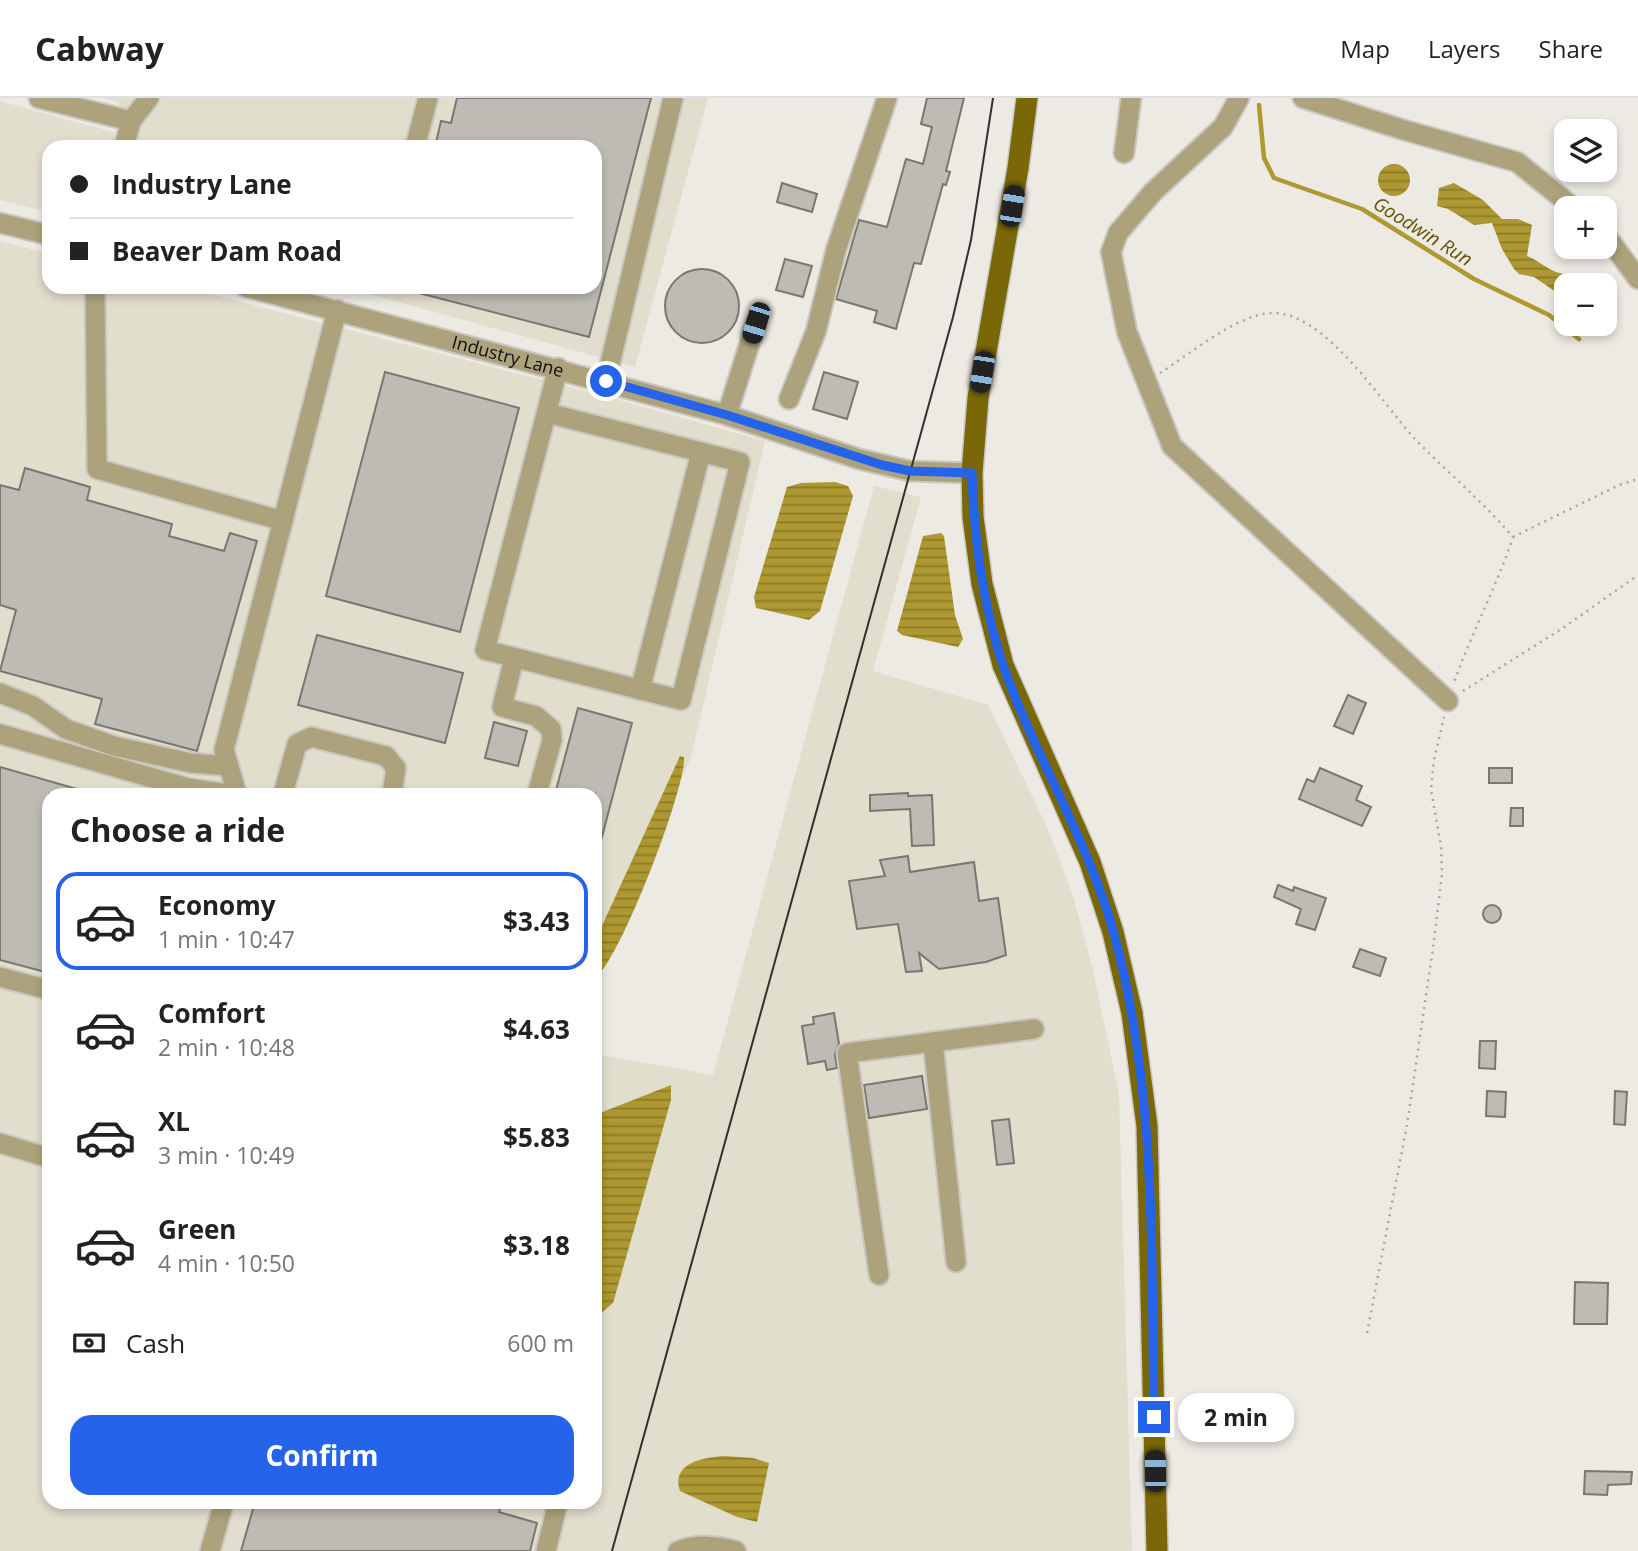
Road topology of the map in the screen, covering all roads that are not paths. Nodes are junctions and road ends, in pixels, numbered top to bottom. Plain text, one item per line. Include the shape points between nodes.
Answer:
1 (40, 98) edge
2 (149, 98) edge
3 (428, 98) edge
4 (673, 98) edge
5 (887, 98) edge
6 (1027, 98) edge
7 (1131, 98) edge
8 (1239, 98) edge
9 (1303, 98) edge
10 (131, 121) junction
11 (126, 140) edge
12 (417, 140) edge
13 (1124, 153) dead end
14 (1559, 196) edge
15 (0, 223) edge
16 (42, 233) edge
17 (1617, 250) edge
18 (1638, 279) edge
19 (95, 294) edge
20 (274, 294) edge
21 (337, 310) junction
22 (756, 323) dead end
23 (558, 368) junction
24 (606, 381) junction
25 (789, 399) dead end
26 (547, 412) junction
27 (727, 415) junction
28 (701, 452) junction
29 (972, 473) junction
30 (283, 521) junction
31 (514, 658) junction
32 (640, 690) junction
33 (0, 693) edge
34 (1448, 701) road end
35 (0, 734) edge
36 (229, 766) junction
37 (179, 788) edge
38 (235, 788) edge
39 (285, 788) edge
40 (393, 788) edge
41 (539, 788) edge
42 (0, 977) edge
43 (42, 988) edge
44 (1034, 1029) dead end
45 (933, 1042) junction
46 (0, 1143) edge
47 (42, 1156) edge
48 (956, 1262) dead end
49 (879, 1275) dead end
50 (222, 1509) edge
51 (556, 1509) edge
52 (210, 1551) edge
53 (545, 1551) edge
54 (678, 1551) edge
55 (737, 1551) edge
56 (1157, 1551) edge

1 - 10 street
2 - 10 street
3 - 12 street
4 - 24 street
5 - 25 street via 836,250 816,331
6 - 29 main road via 978,398
7 - 13 street
8 - 34 street via 1223,127 1153,192 1118,233 1111,252 1127,332 1172,446
9 - 14 street via 1517,162
10 - 11 street
15 - 16 street
17 - 18 street
19 - 30 street via 97,469
20 - 21 street, Industry Lane
21 - 23 street, Industry Lane
21 - 30 street
22 - 27 street
23 - 24 street, Industry Lane
23 - 26 street
24 - 27 street, Industry Lane
26 - 28 street
26 - 31 street via 485,650
27 - 29 street, Industry Lane via 882,465
28 - 32 street
28 - 32 street via 740,462 681,700
29 - 56 main road via 982,584 1003,665 1090,862 1132,1013 1147,1126
30 - 36 street via 224,750
31 - 32 street
31 - 41 street via 502,707 536,716 551,729
33 - 36 street via 33,706 66,729 114,746 191,763
35 - 37 street
36 - 38 street
39 - 40 street via 297,744 310,737 386,756 396,768
42 - 43 street
44 - 45 street
45 - 48 street
45 - 49 street via 848,1053
46 - 47 street
50 - 52 street
51 - 53 street
54 - 55 street via 709,1546

